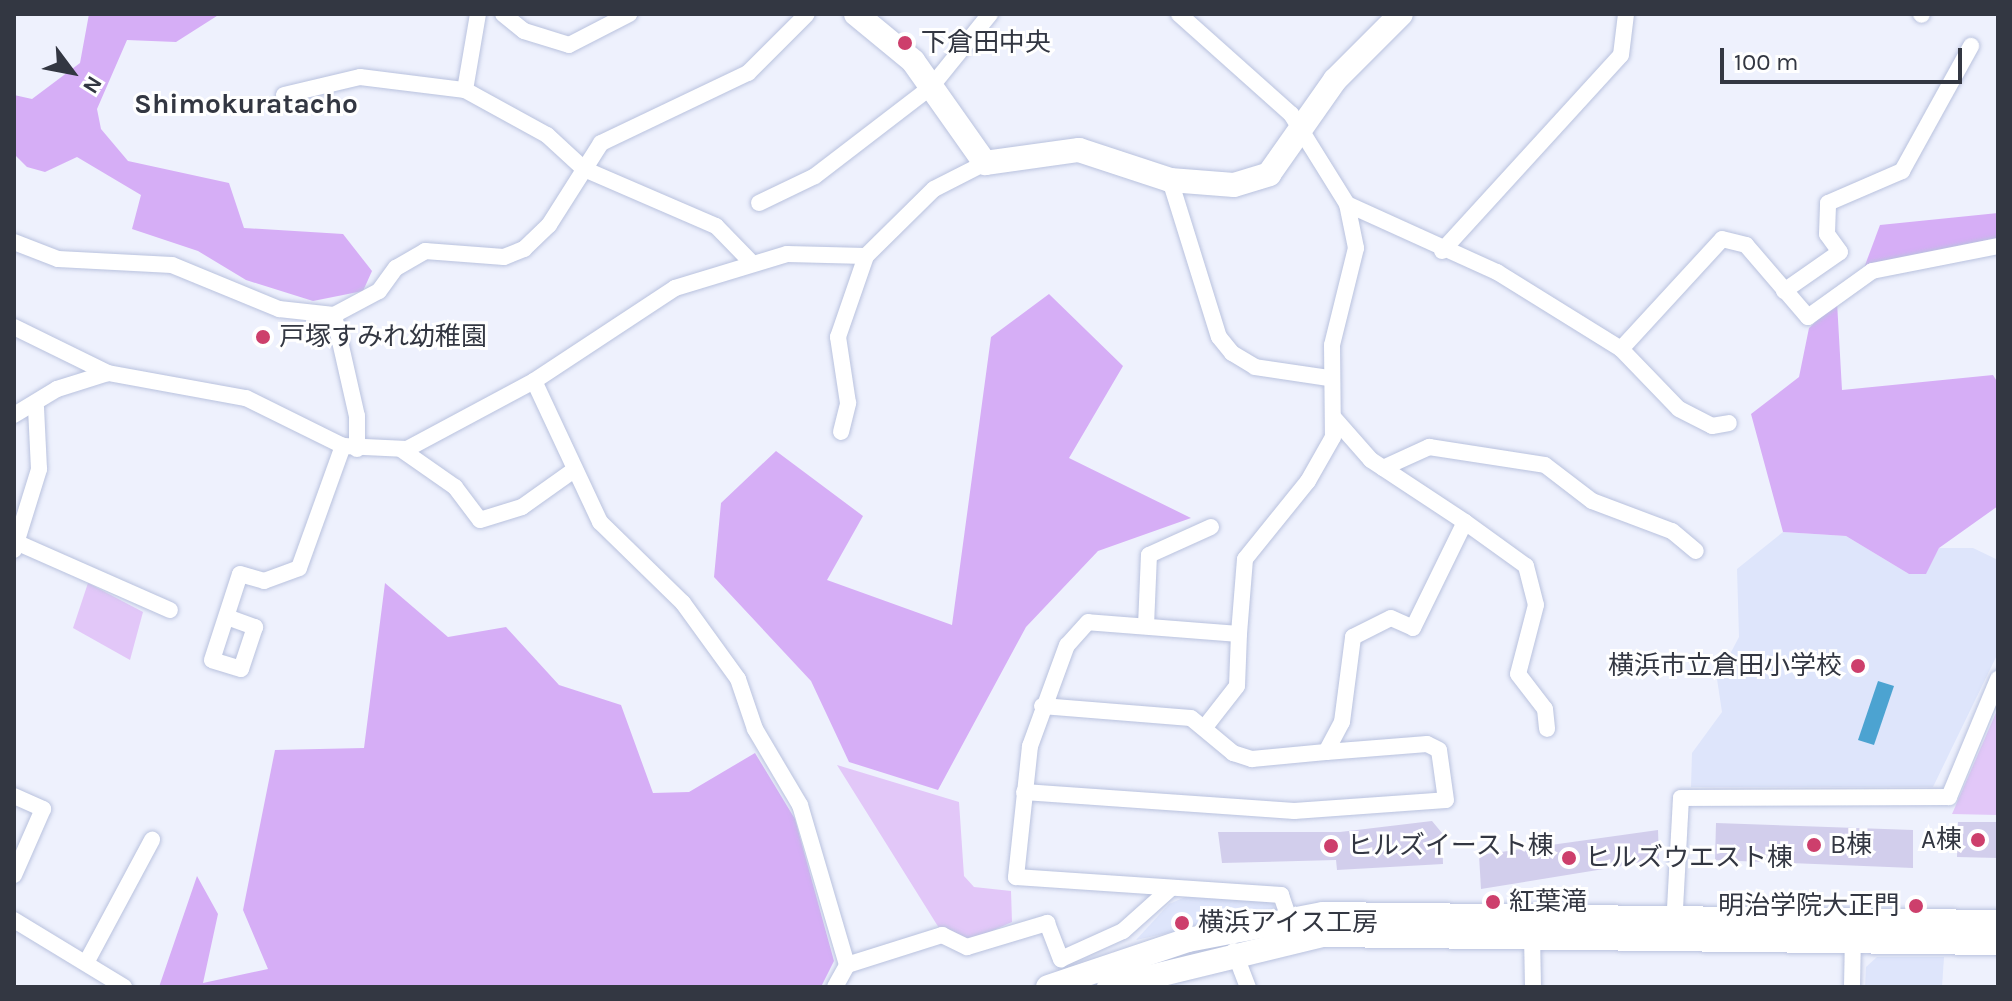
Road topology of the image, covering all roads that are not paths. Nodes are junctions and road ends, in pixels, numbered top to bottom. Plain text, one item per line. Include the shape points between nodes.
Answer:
1 (478, 14) edge
2 (503, 14) edge
3 (629, 14) edge
4 (807, 14) edge
5 (856, 14) edge
6 (990, 14) edge
7 (1179, 14) edge
8 (1401, 14) edge
9 (1626, 14) edge
10 (1971, 46) dead end
11 (931, 87) junction
12 (465, 90) junction
13 (284, 95) dead end
14 (1300, 128) junction
15 (985, 163) junction
16 (584, 169) junction
17 (1170, 180) junction
18 (759, 203) dead end
19 (1347, 204) junction
20 (14, 242) edge
21 (1998, 246) edge
22 (1442, 251) junction
23 (866, 256) junction
24 (752, 263) junction
25 (1784, 291) junction
26 (334, 315) junction
27 (14, 327) edge
28 (1621, 349) junction
29 (108, 373) junction
30 (1329, 378) junction
31 (534, 381) junction
32 (36, 407) junction
33 (14, 415) edge
34 (1335, 419) junction
35 (1729, 423) dead end
36 (841, 432) dead end
37 (350, 448) junction
38 (402, 450) junction
39 (1383, 468) junction
40 (571, 472) junction
41 (1465, 522) junction
42 (1211, 527) dead end
43 (16, 547) edge
44 (1696, 551) dead end
45 (170, 610) dead end
46 (227, 617) dead end
47 (1146, 626) junction
48 (1239, 634) junction
49 (1998, 679) edge
50 (1042, 706) junction
51 (1205, 727) junction
52 (1547, 729) dead end
53 (1326, 752) junction
54 (1024, 792) junction
55 (14, 796) edge
56 (152, 840) dead end
57 (14, 875) edge
58 (1170, 889) junction
59 (14, 920) edge
60 (1998, 922) edge
61 (1674, 926) junction
62 (1854, 928) junction
63 (1293, 929) junction
64 (1532, 935) junction
65 (1998, 943) edge
66 (1234, 951) junction
67 (86, 963) junction
68 (847, 965) junction
69 (124, 987) edge
70 (835, 987) edge
71 (1048, 987) edge
72 (1109, 987) edge
73 (1248, 987) edge
74 (1533, 987) edge
75 (1852, 987) edge

1 - 12 street
2 - 3 street via 524,31 569,45
4 - 16 street via 748,73 623,127
5 - 11 street via 900,47
6 - 11 street
7 - 14 street
8 - 14 street via 1362,48
9 - 22 street via 1621,55
10 - 25 street via 1902,171 1828,203 1827,234 1840,252
11 - 15 street
11 - 18 street via 815,176
12 - 13 street via 360,77
12 - 16 street via 547,135
14 - 17 street via 1260,181
14 - 19 street
15 - 17 street via 1079,150
15 - 23 street via 934,189
16 - 24 street via 716,226
16 - 26 street via 549,225 524,249 504,257 425,251 396,268 379,291
17 - 30 street via 1219,337 1255,367
19 - 22 street
19 - 30 street via 1354,268
20 - 26 street via 58,259 172,265 279,309
21 - 25 street via 1872,271 1808,317
22 - 28 street via 1497,272
23 - 24 street via 816,251
23 - 36 street via 838,337 848,403
24 - 31 street via 675,288
25 - 28 street via 1746,245 1722,239
26 - 37 street
27 - 29 street
28 - 35 street via 1679,409 1712,426
29 - 32 street via 57,389
29 - 37 street via 246,398
30 - 34 street
31 - 38 street
31 - 40 street
32 - 33 street
32 - 43 street via 39,469
34 - 39 street
34 - 48 street via 1314,473 1245,559
37 - 38 street
37 - 46 street via 299,568 264,581 240,574
38 - 40 street via 455,487 480,520 522,507
39 - 41 street
39 - 44 street via 1429,447 1545,465 1592,501 1672,531
40 - 68 street via 608,532 674,593 738,679 755,729 800,805
41 - 52 street via 1521,561 1530,576 1534,629 1518,674 1545,709
41 - 53 street via 1413,628 1391,618 1353,637 1342,722
42 - 47 street via 1149,555
43 - 45 street
47 - 48 street
47 - 50 street via 1088,622 1067,645
48 - 51 street via 1237,686
49 - 61 street via 1949,797 1681,798
50 - 51 street via 1191,718
50 - 54 street
51 - 53 street via 1233,753 1252,759
53 - 54 street via 1427,744 1439,750 1446,800 1294,811
54 - 58 street via 1016,877
55 - 57 street via 43,809
56 - 67 street
58 - 63 street via 1281,895
58 - 68 street via 1123,931 1061,959 1047,923 967,947 942,935
59 - 67 street
60 - 62 street
61 - 62 street
61 - 63 street via 1437,912
61 - 64 street
62 - 65 street
62 - 75 street
63 - 64 street
63 - 66 street
63 - 71 street via 1175,944
64 - 74 street
66 - 72 street
66 - 73 street
67 - 69 street
68 - 70 street

